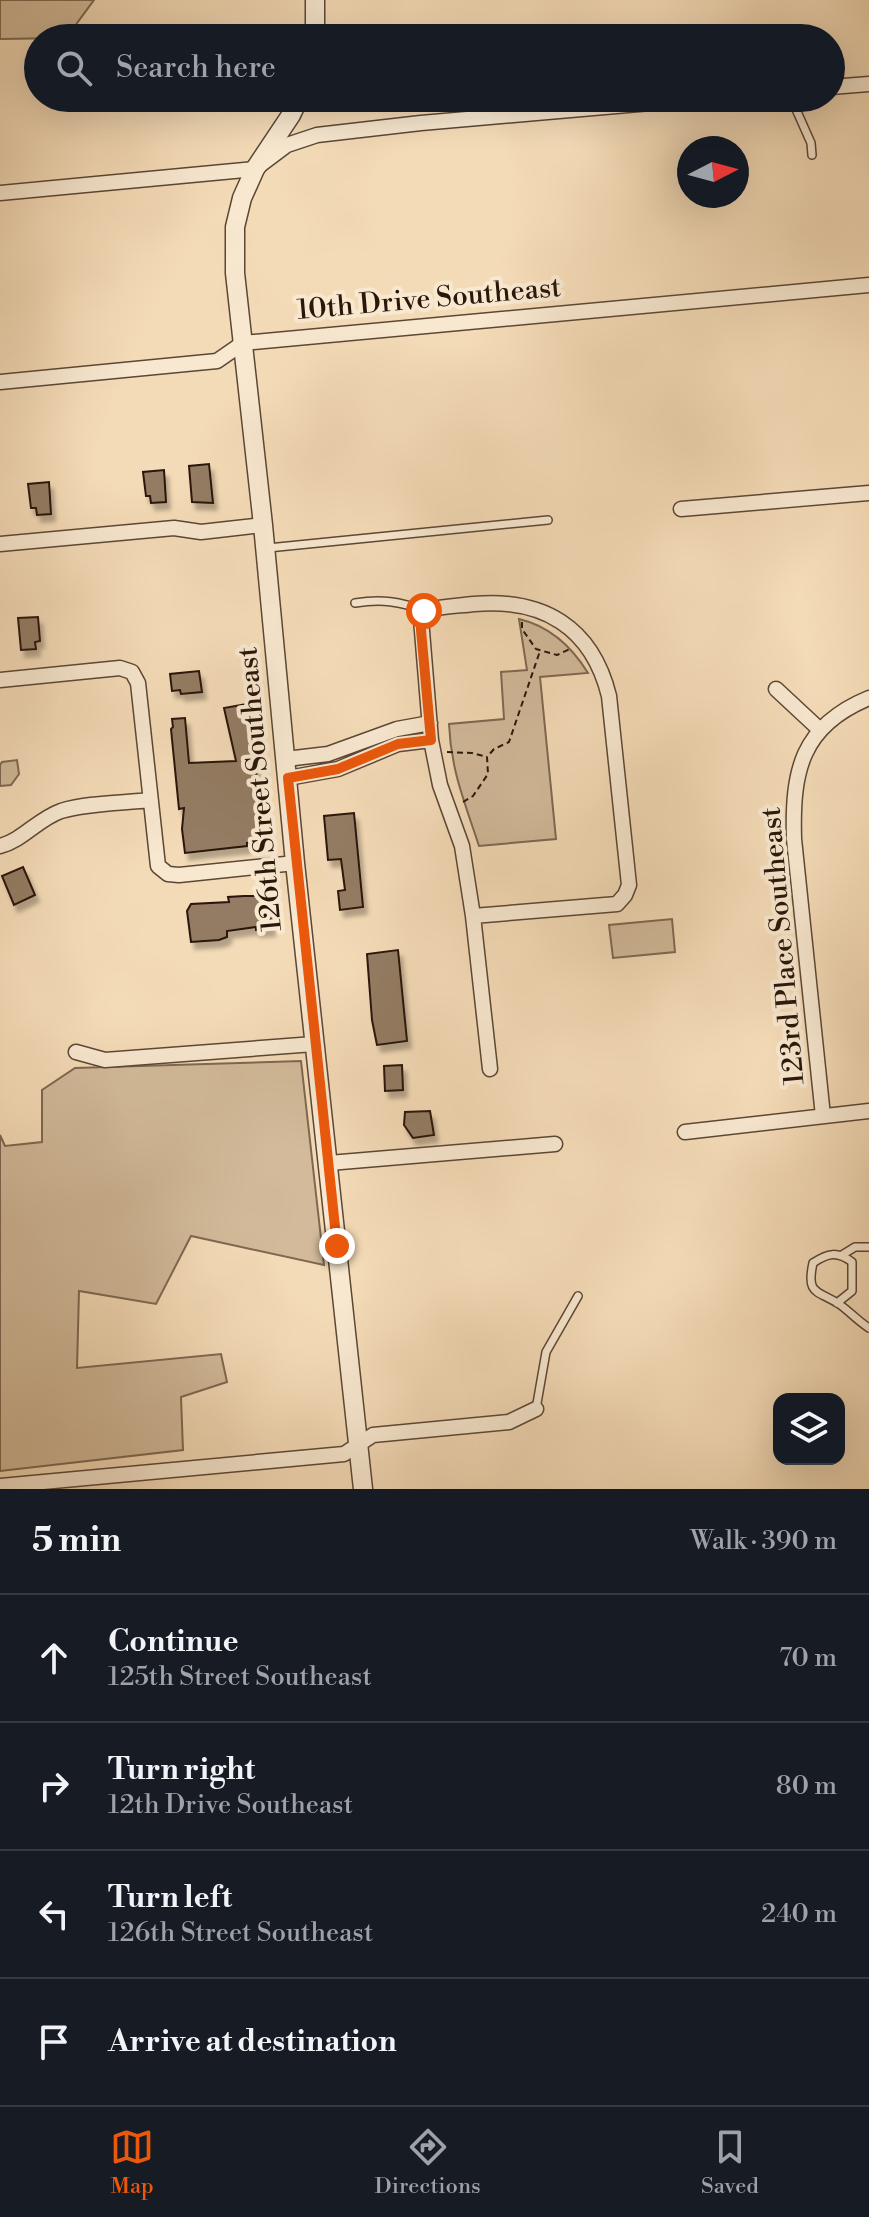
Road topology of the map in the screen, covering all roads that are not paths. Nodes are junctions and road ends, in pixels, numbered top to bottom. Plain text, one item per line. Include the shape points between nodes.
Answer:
1 (315, 0) edge
2 (315, 24) edge
3 (869, 84) edge
4 (845, 86) edge
5 (292, 112) edge
6 (547, 112) edge
7 (797, 112) edge
8 (812, 155) dead end
9 (255, 169) junction
10 (0, 193) edge
11 (869, 285) edge
12 (243, 343) junction
13 (0, 382) edge
14 (869, 493) edge
15 (681, 509) dead end
16 (548, 520) dead end
17 (263, 525) junction
18 (0, 544) edge
19 (266, 549) junction
20 (355, 603) dead end
21 (424, 611) junction
22 (0, 680) edge
23 (776, 689) dead end
24 (869, 698) edge
25 (430, 723) junction
26 (819, 729) junction
27 (432, 747) junction
28 (287, 769) junction
29 (150, 800) junction
30 (0, 846) edge
31 (295, 863) junction
32 (473, 916) junction
33 (314, 1044) junction
34 (76, 1052) dead end
35 (490, 1069) dead end
36 (869, 1111) edge
37 (823, 1116) junction
38 (685, 1132) dead end
39 (555, 1144) dead end
40 (329, 1163) junction
41 (869, 1247) edge
42 (842, 1255) junction
43 (578, 1296) dead end
44 (837, 1303) junction
45 (869, 1328) edge
46 (536, 1409) joint
47 (360, 1445) junction
48 (51, 1485) edge
49 (0, 1486) edge
50 (363, 1489) edge

1 - 2 street
3 - 4 street
5 - 9 street, 126th Street Southeast
6 - 9 street via 317,135 287,145
7 - 8 lane
9 - 10 street
9 - 12 street, 126th Street Southeast via 235,227
11 - 12 street, 10th Drive Southeast
12 - 13 street, 10th Drive Southeast via 217,361
12 - 17 street, 126th Street Southeast
14 - 15 street
16 - 19 lane
17 - 18 street
17 - 19 street, 126th Street Southeast
19 - 28 street, 126th Street Southeast
20 - 21 lane via 379,599
21 - 25 street via 421,630
21 - 32 street via 501,602 554,617 577,633 595,657 609,696 629,885 625,895 617,904
22 - 29 street via 120,668 132,672 138,683
23 - 26 street
24 - 26 street
25 - 27 street
25 - 28 street via 382,733
26 - 37 street, 123rd Place Southeast via 800,770 793,808
27 - 28 street via 398,744 338,769
27 - 32 street via 462,846
28 - 31 street, 126th Street Southeast
29 - 30 street via 63,810
29 - 31 street via 158,866 168,874
31 - 33 street, 126th Street Southeast
32 - 35 street
33 - 34 street via 105,1060
33 - 40 street, 126th Street Southeast
36 - 37 street
37 - 38 street
39 - 40 street
40 - 47 street, 126th Street Southeast
41 - 42 lane
42 - 44 lane via 852,1262 854,1279 852,1291
42 - 44 lane via 827,1254 813,1263 810,1278 822,1298
43 - 46 lane via 546,1352
44 - 45 lane
46 - 47 street via 509,1422 373,1435
47 - 48 street via 344,1454
47 - 50 street, 126th Street Southeast
48 - 49 street

